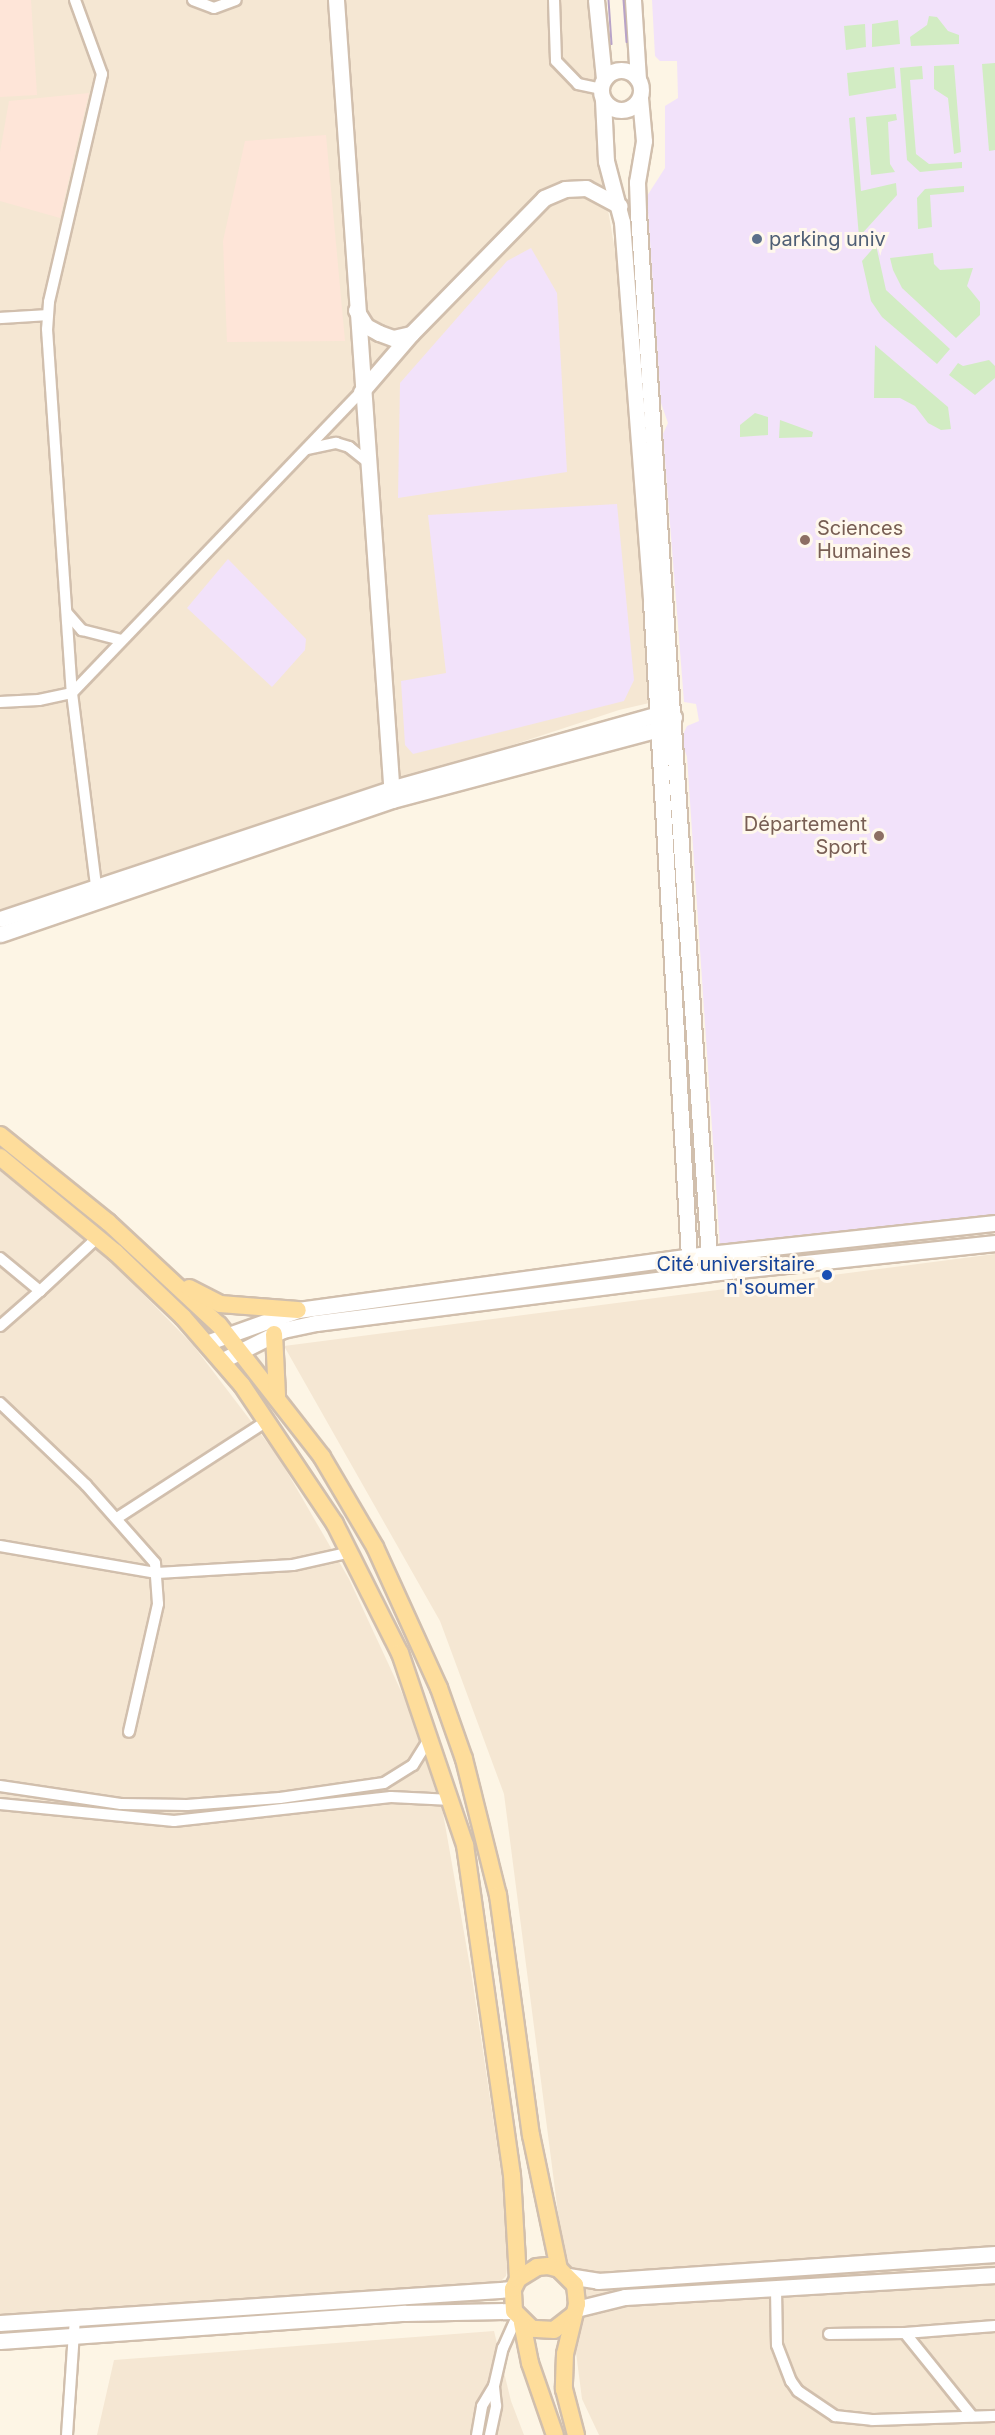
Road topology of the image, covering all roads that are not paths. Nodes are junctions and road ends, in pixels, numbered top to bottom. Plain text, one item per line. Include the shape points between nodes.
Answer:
1 (75, 0) edge
2 (193, 0) edge
3 (236, 0) edge
4 (336, 0) edge
5 (554, 0) edge
6 (596, 0) edge
7 (633, 0) edge
8 (638, 79) junction
9 (602, 89) junction
10 (640, 98) junction
11 (609, 170) junction
12 (637, 182) junction
13 (588, 188) junction
14 (615, 188) junction
15 (620, 207) junction
16 (356, 310) junction
17 (48, 315) junction
18 (0, 318) edge
19 (411, 334) junction
20 (361, 392) junction
21 (304, 450) junction
22 (365, 460) junction
23 (67, 613) junction
24 (121, 640) junction
25 (72, 693) junction
26 (0, 702) edge
27 (674, 717) junction
28 (659, 721) junction
29 (391, 795) junction
30 (97, 894) junction
31 (0, 919) edge
32 (0, 934) edge
33 (0, 1135) edge
34 (0, 1157) edge
35 (995, 1223) edge
36 (97, 1238) junction
37 (995, 1243) edge
38 (709, 1254) junction
39 (689, 1257) junction
40 (0, 1258) edge
41 (710, 1273) junction
42 (690, 1275) junction
43 (175, 1281) junction
44 (496, 1283) junction
45 (40, 1291) junction
46 (499, 1300) junction
47 (298, 1310) junction
48 (0, 1326) edge
49 (278, 1327) junction
50 (227, 1334) junction
51 (206, 1343) junction
52 (241, 1350) junction
53 (221, 1361) junction
54 (277, 1396) junction
55 (0, 1403) edge
56 (267, 1421) junction
57 (117, 1518) junction
58 (0, 1546) edge
59 (351, 1552) junction
60 (157, 1573) junction
61 (129, 1732) dead end
62 (431, 1736) junction
63 (0, 1786) edge
64 (452, 1800) junction
65 (243, 1801) junction
66 (0, 1804) edge
67 (244, 1815) junction
68 (995, 2254) edge
69 (564, 2273) junction
70 (995, 2275) edge
71 (516, 2284) junction
72 (776, 2289) junction
73 (574, 2312) junction
74 (518, 2317) junction
75 (75, 2318) junction
76 (0, 2323) edge
77 (995, 2326) edge
78 (905, 2333) junction
79 (75, 2334) junction
80 (829, 2334) dead end
81 (0, 2341) edge
82 (494, 2386) junction
83 (972, 2416) junction
84 (995, 2416) edge
85 (67, 2435) edge
86 (477, 2435) edge
87 (490, 2435) edge
88 (555, 2435) edge
89 (576, 2435) edge

1 - 17 street via 102,74
2 - 3 street via 214,8
4 - 16 main road
5 - 9 street via 556,61 578,84
6 - 9 main road
7 - 8 main road
8 - 9 main road via 630,72 618,70
8 - 10 main road
9 - 10 main road via 612,109 625,110
9 - 11 main road
10 - 12 main road via 644,141
11 - 13 main road
11 - 14 main road
12 - 14 main road
12 - 27 main road
13 - 14 main road
13 - 15 main road
13 - 19 main road via 554,192 535,205
14 - 15 main road
15 - 28 main road
16 - 19 main road via 366,326 379,333 393,338
16 - 20 main road
17 - 18 street
17 - 23 street
19 - 20 main road
20 - 21 street
20 - 22 main road
21 - 22 street via 336,443 349,447
21 - 24 street
22 - 29 main road
23 - 24 street via 82,630
23 - 25 street
24 - 25 street
25 - 26 street
25 - 30 street
27 - 28 main road
27 - 38 main road
28 - 29 main road
28 - 39 main road
29 - 30 main road
30 - 31 main road
30 - 32 main road
33 - 43 main road
34 - 36 main road
35 - 38 main road
36 - 45 street
36 - 51 main road
37 - 41 main road
38 - 39 main road
38 - 41 main road
39 - 42 main road
39 - 44 main road
40 - 45 street
41 - 42 main road
42 - 46 main road
43 - 47 main road via 220,1304
43 - 50 main road
44 - 46 main road
44 - 47 main road
45 - 48 street
46 - 49 main road
47 - 49 main road
49 - 50 main road
49 - 52 main road
49 - 54 main road
50 - 51 main road
50 - 52 main road
51 - 53 main road
52 - 53 main road
52 - 54 main road
53 - 56 main road
54 - 69 main road via 322,1457 375,1547 439,1688 464,1759 498,1895 531,2135
55 - 57 street
56 - 57 street
56 - 59 main road
57 - 60 street via 155,1563
58 - 60 street
59 - 60 street via 293,1565
59 - 62 main road via 400,1653
60 - 61 street via 153,1636
62 - 64 main road
62 - 65 street via 413,1765 384,1783
63 - 65 street via 121,1804
64 - 67 street via 391,1797
64 - 71 main road via 465,1845 483,1950 512,2175
65 - 67 street
66 - 67 street via 174,1821
68 - 69 main road via 598,2281
69 - 71 main road via 537,2267
69 - 73 main road via 577,2292
70 - 72 main road
71 - 74 main road
71 - 75 main road
72 - 73 main road via 625,2297
72 - 83 street via 777,2345 791,2381 798,2391 835,2416 872,2420
73 - 74 main road via 554,2330 532,2329
73 - 89 main road via 565,2354 564,2390
74 - 79 main road via 405,2313
74 - 82 street via 503,2348
74 - 88 main road
75 - 76 main road
75 - 79 street
77 - 78 street
78 - 80 street
78 - 83 street
79 - 81 main road
79 - 85 street
82 - 86 street via 482,2406
82 - 87 street via 496,2406
83 - 84 street

